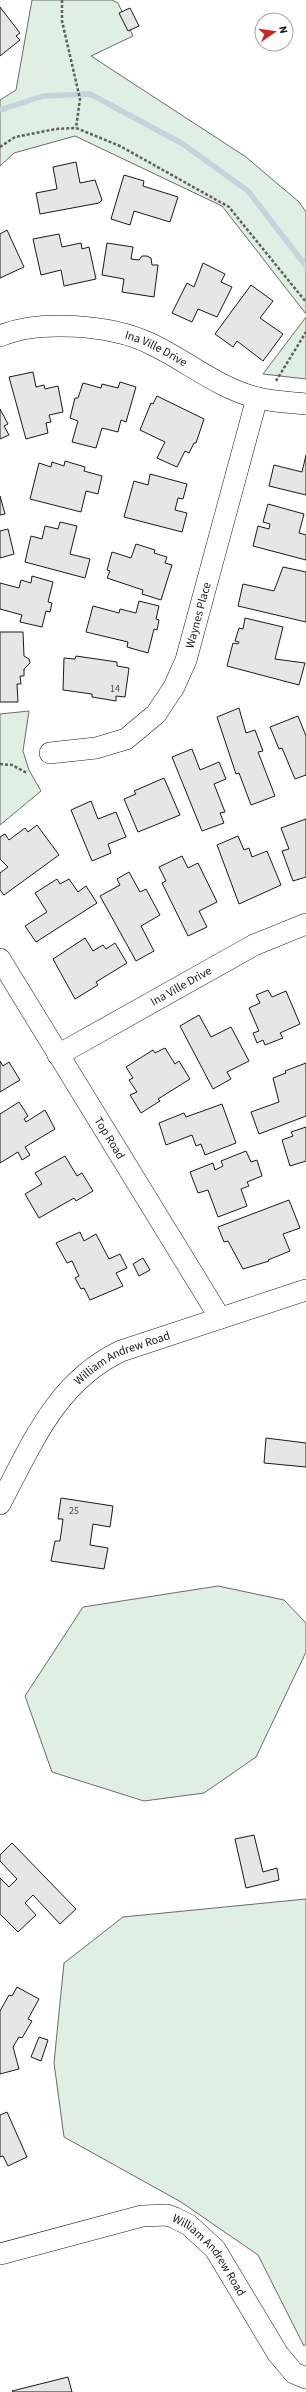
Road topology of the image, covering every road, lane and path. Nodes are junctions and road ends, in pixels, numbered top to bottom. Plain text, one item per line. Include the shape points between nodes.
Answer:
1 (62, 0) edge
2 (76, 128) junction
3 (0, 147) edge
4 (306, 302) edge
5 (306, 332) edge
6 (0, 336) edge
7 (276, 381) dead end
8 (257, 398) junction
9 (306, 404) edge
10 (50, 753) dead end
11 (0, 764) edge
12 (27, 773) dead end
13 (306, 924) edge
14 (0, 959) edge
15 (58, 1055) junction
16 (306, 1290) edge
17 (220, 1318) junction
18 (0, 1504) edge
19 (0, 2254) edge
20 (306, 2378) edge

1 - 2 path via 62,21 80,99
2 - 3 path via 56,128 15,137
2 - 4 path via 120,146 229,207
5 - 7 path
6 - 8 street, Ina Ville Drive via 41,327 99,327 149,342 210,379
8 - 9 street, Ina Ville Drive
8 - 10 street, Waynes Place via 186,660 174,687 156,714 126,739 96,748
11 - 12 path via 12,765
13 - 15 street, Ina Ville Drive via 254,945
14 - 15 street, Top Road
15 - 17 street, Top Road
16 - 17 street, William Andrew Road
17 - 18 street, William Andrew Road via 121,1351 103,1360 80,1377 45,1418
19 - 20 street, William Andrew Road via 142,2216 167,2215 175,2218 189,2225 215,2249 278,2354 294,2373

